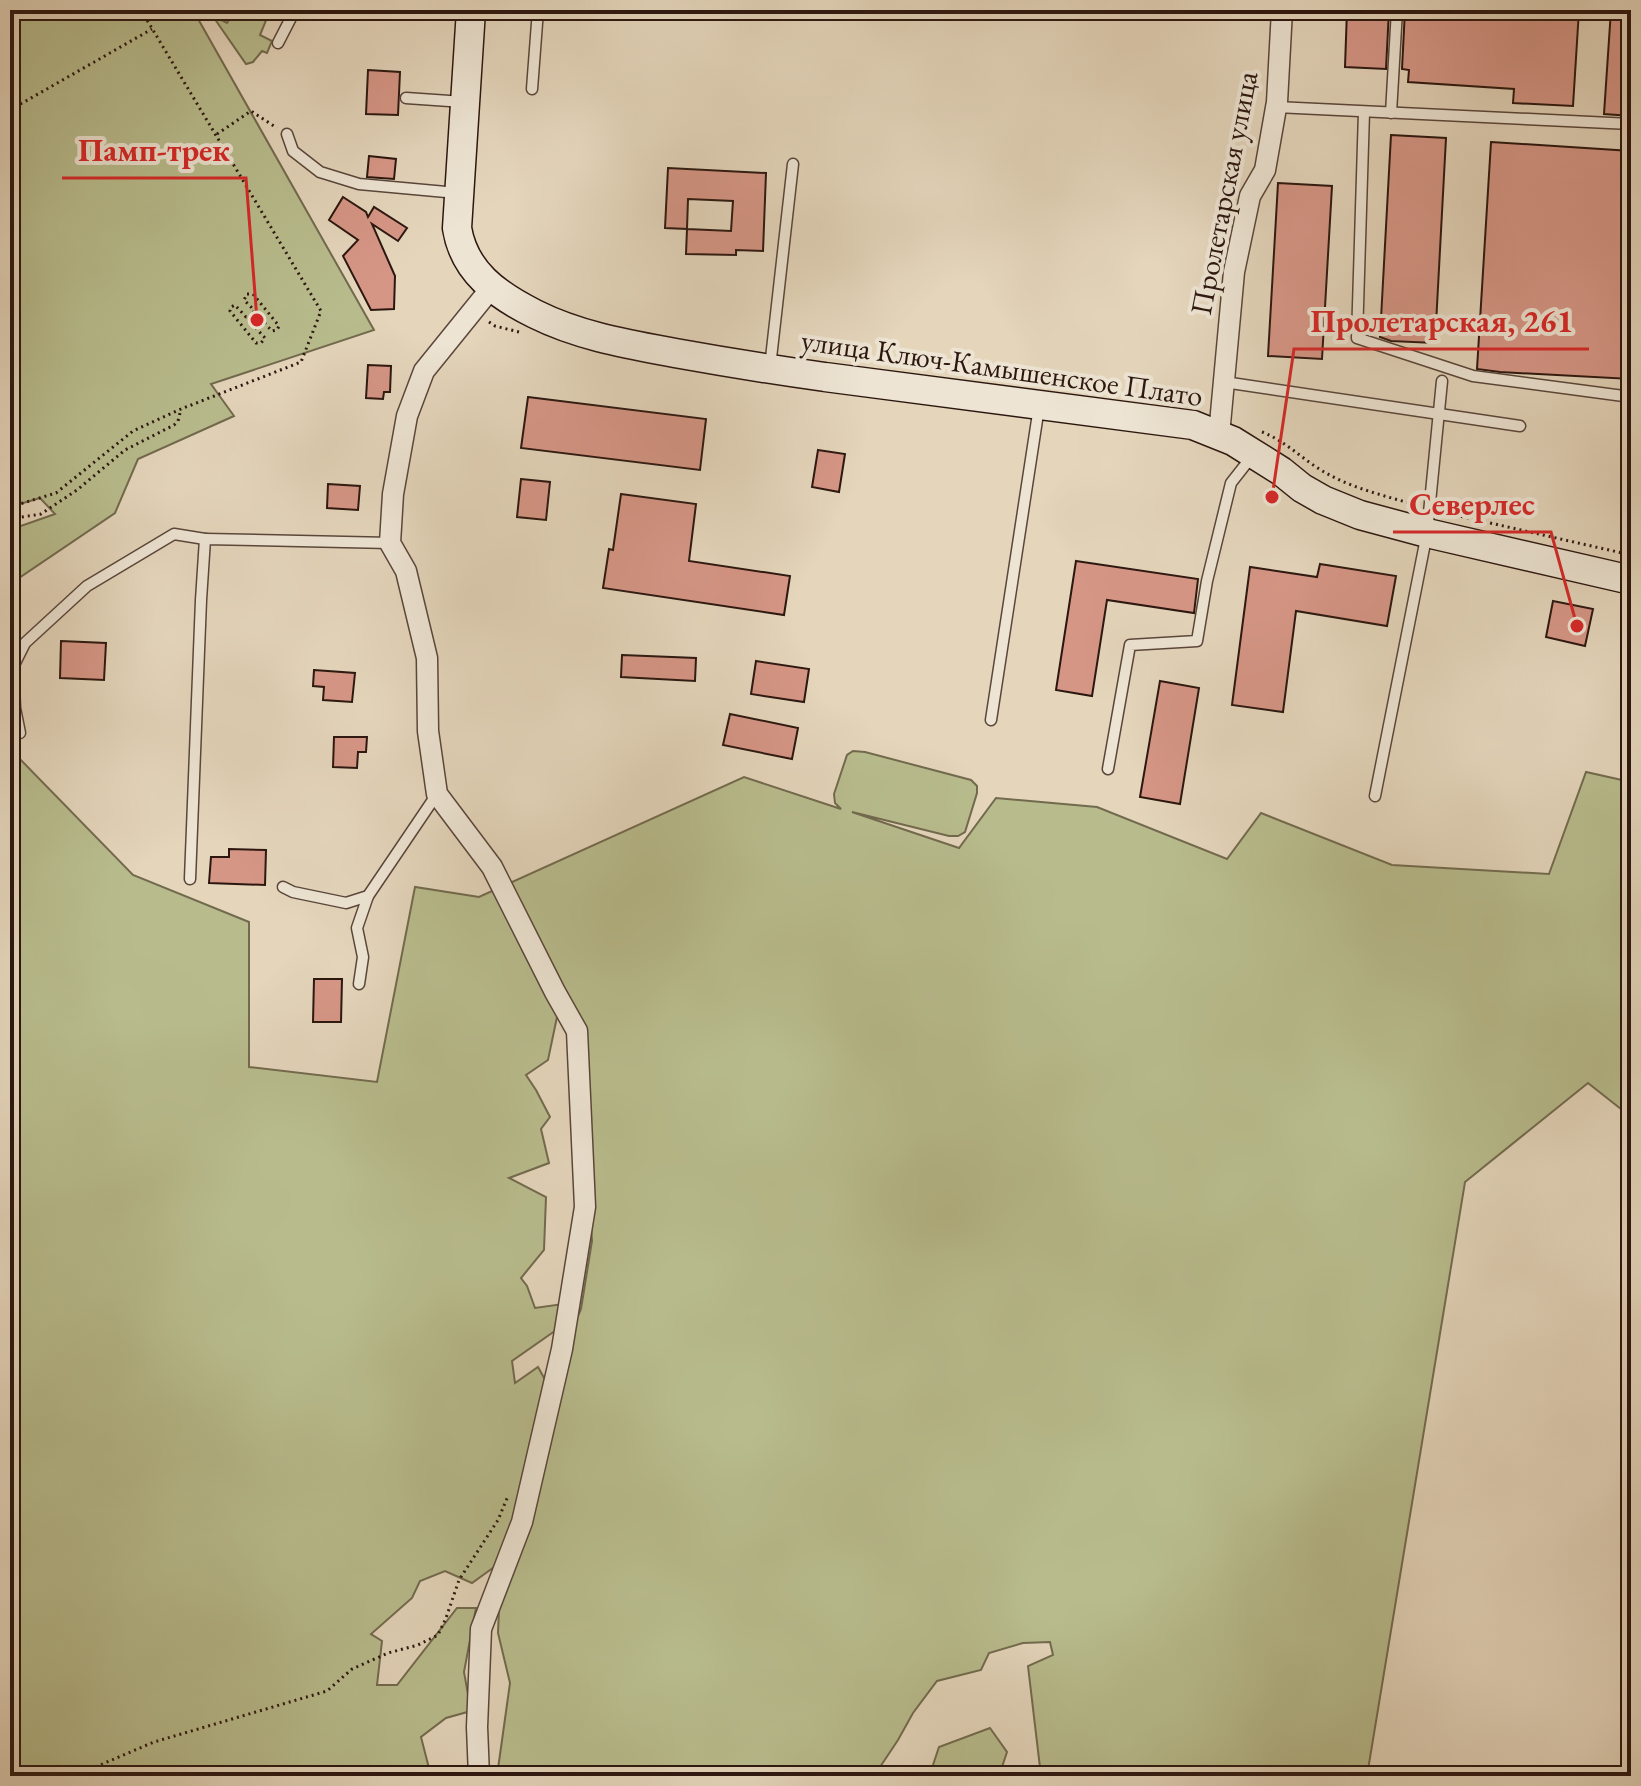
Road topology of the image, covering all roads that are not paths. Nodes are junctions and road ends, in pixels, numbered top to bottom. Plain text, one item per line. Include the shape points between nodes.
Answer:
1 (295, 10) edge
2 (471, 10) edge
3 (538, 10) edge
4 (1282, 10) edge
5 (1397, 10) edge
6 (278, 43) dead end
7 (532, 89) dead end
8 (406, 98) dead end
9 (466, 102) junction
10 (1276, 107) junction
11 (1364, 112) junction
12 (1391, 113) junction
13 (1631, 124) edge
14 (287, 134) road end
15 (793, 164) dead end
16 (459, 193) junction
17 (492, 287) junction
18 (770, 369) junction
19 (1442, 381) dead end
20 (1224, 382) junction
21 (1631, 397) edge
22 (1039, 405) junction
23 (1438, 414) junction
24 (1520, 426) dead end
25 (1219, 435) junction
26 (1254, 453) junction
27 (1427, 533) junction
28 (205, 539) junction
29 (390, 543) junction
30 (1631, 580) edge
31 (991, 720) dead end
32 (20, 733) dead end
33 (1108, 769) dead end
34 (437, 794) junction
35 (1375, 796) dead end
36 (190, 879) dead end
37 (283, 887) dead end
38 (368, 896) junction
39 (359, 984) dead end
40 (479, 1776) edge

1 - 6 lane
2 - 9 main road, улица Ключ-Камышенское Плато
3 - 7 lane
4 - 10 street, Пролетарская улица
5 - 12 lane
8 - 9 lane
9 - 16 main road, улица Ключ-Камышенское Плато
10 - 11 lane
10 - 20 street, Пролетарская улица via 1265,170 1250,196 1234,272
11 - 12 lane
11 - 21 lane via 1357,338 1473,376
12 - 13 lane
14 - 16 lane via 293,151 320,172 359,184
15 - 18 lane
16 - 17 main road, улица Ключ-Камышенское Плато via 459,241 466,259
17 - 18 main road, улица Ключ-Камышенское Плато via 534,313 583,333
17 - 29 street via 424,371 407,416
18 - 22 main road, улица Ключ-Камышенское Плато
19 - 23 lane
20 - 23 lane
20 - 25 street, Пролетарская улица
22 - 25 main road, улица Ключ-Камышенское Плато via 1193,425
22 - 31 lane
23 - 24 lane
23 - 27 lane
25 - 26 main road, улица Ключ-Камышенское Плато
26 - 27 main road, улица Ключ-Камышенское Плато via 1323,500
26 - 33 lane via 1231,483 1197,641 1130,645
27 - 30 main road, улица Ключ-Камышенское Плато
27 - 35 lane
28 - 29 lane
28 - 32 lane via 174,534 87,586 25,643 13,667
28 - 36 lane
29 - 34 street via 406,571 427,658 428,731
34 - 38 lane
34 - 40 street via 492,867 577,1031 585,1207 562,1349 522,1522 481,1629
37 - 38 lane via 346,903
38 - 39 lane via 357,928 363,957

